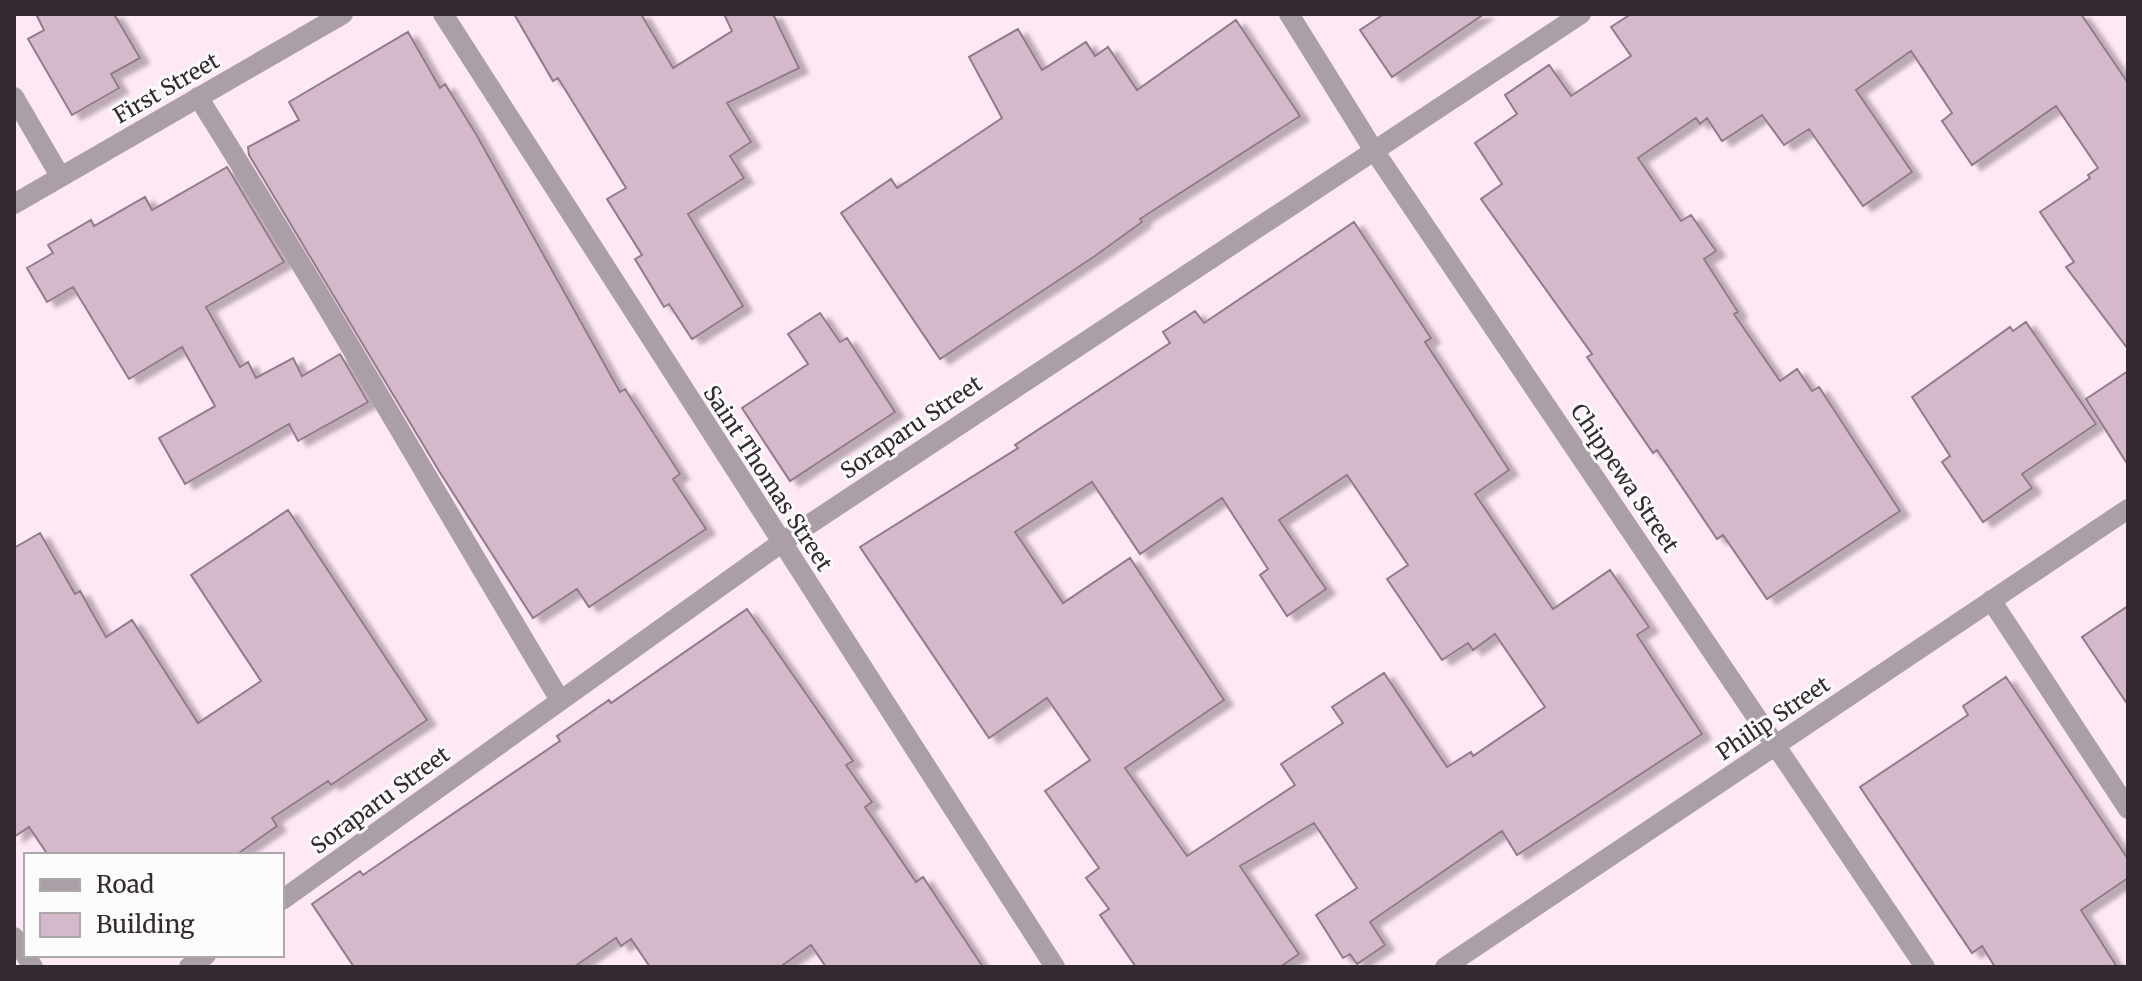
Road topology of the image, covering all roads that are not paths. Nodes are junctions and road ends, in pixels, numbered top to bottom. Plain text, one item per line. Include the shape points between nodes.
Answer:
1 (343, 14) edge
2 (443, 14) edge
3 (1289, 14) edge
4 (1581, 14) edge
5 (14, 97) edge
6 (198, 97) junction
7 (1373, 149) junction
8 (60, 176) junction
9 (14, 204) edge
10 (2128, 509) edge
11 (781, 543) junction
12 (1991, 600) junction
13 (560, 700) junction
14 (1776, 744) junction
15 (2128, 809) edge
16 (284, 899) edge
17 (14, 937) edge
18 (28, 965) edge
19 (1055, 967) edge
20 (1445, 967) edge
21 (1925, 967) edge

1 - 6 street, First Street
2 - 11 street, Saint Thomas Street
3 - 7 street, Chippewa Street
4 - 7 street, Soraparu Street
5 - 8 street
6 - 8 street, First Street
6 - 13 street via 309,272
7 - 11 street, Soraparu Street
7 - 14 street, Chippewa Street
8 - 9 street, First Street
10 - 12 street, Philip Street
11 - 13 street, Soraparu Street
11 - 19 street, Saint Thomas Street
12 - 14 street, Philip Street
12 - 15 street
13 - 16 street, Soraparu Street
14 - 20 street, Philip Street
14 - 21 street, Chippewa Street
17 - 18 street

